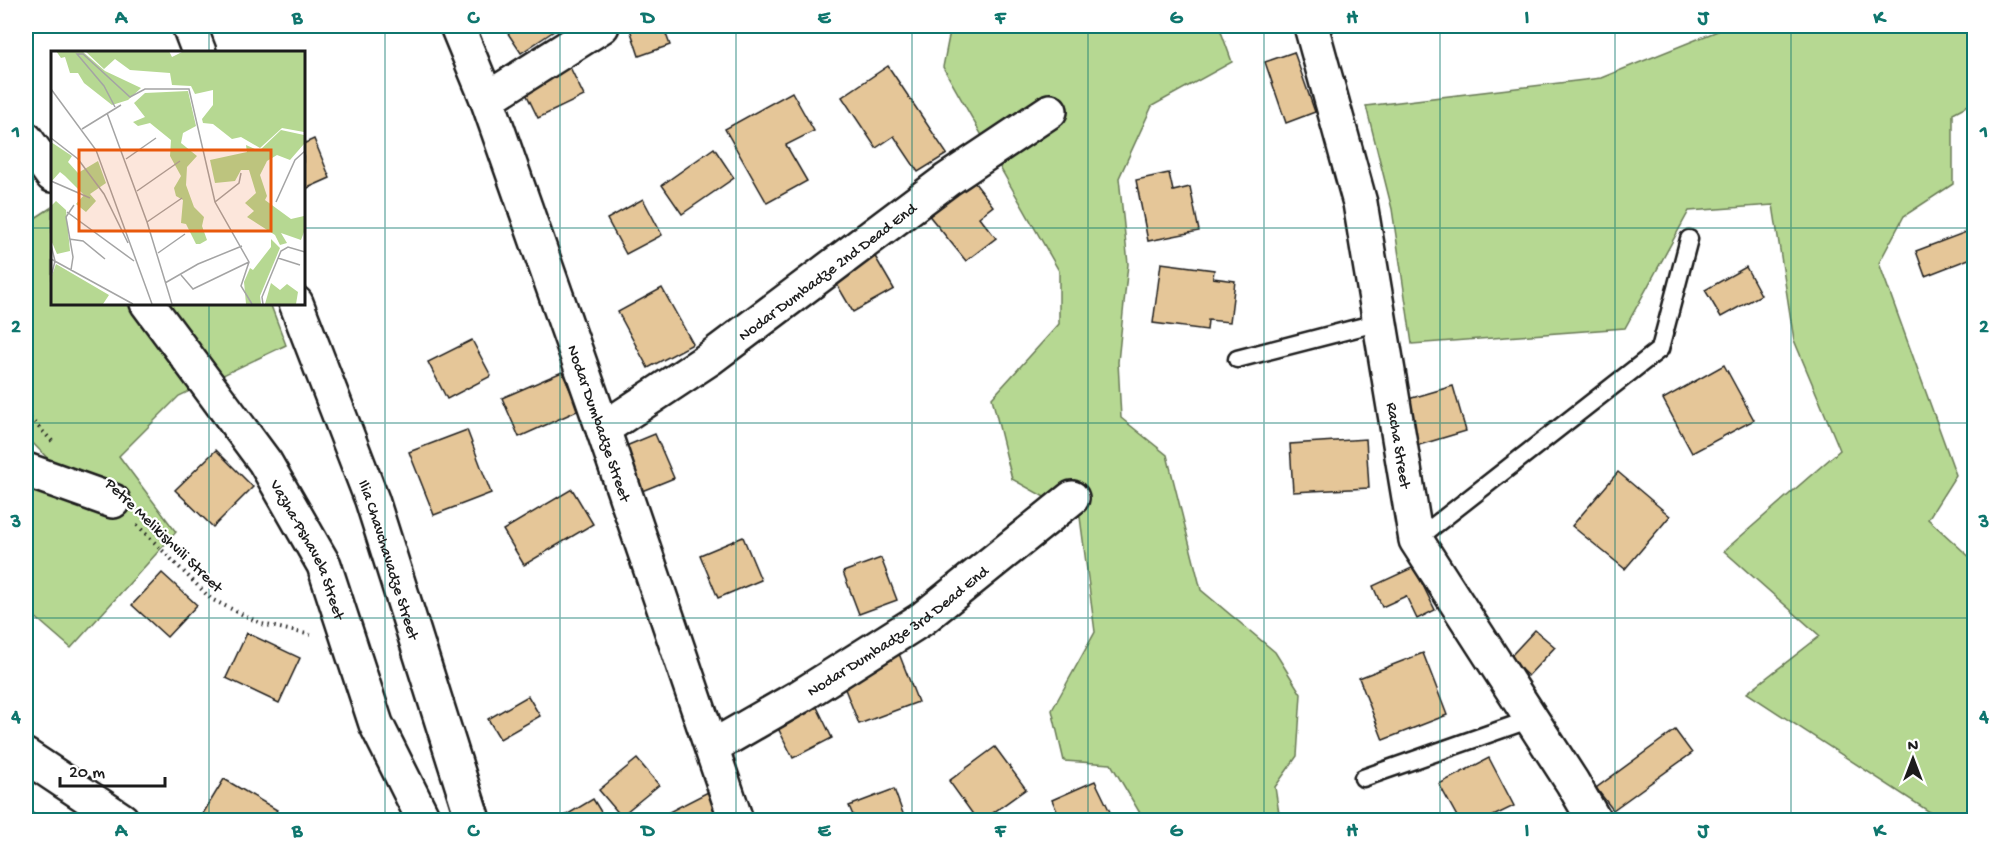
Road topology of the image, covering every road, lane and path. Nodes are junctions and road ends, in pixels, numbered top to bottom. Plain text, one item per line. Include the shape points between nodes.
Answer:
1 (189, 26) edge
2 (457, 26) edge
3 (602, 26) edge
4 (1311, 26) edge
5 (199, 51) edge
6 (487, 99) junction
7 (1050, 111) dead end
8 (26, 139) edge
9 (51, 174) edge
10 (1689, 239) dead end
11 (148, 304) edge
12 (296, 304) edge
13 (1380, 321) junction
14 (1237, 359) dead end
15 (26, 414) edge
16 (603, 429) junction
17 (57, 446) dead end
18 (26, 470) edge
19 (1072, 498) dead end
20 (113, 501) joint
21 (1416, 540) junction
22 (343, 626) junction
23 (1531, 719) junction
24 (712, 747) junction
25 (26, 756) edge
26 (1363, 778) dead end
27 (122, 820) edge
28 (424, 820) edge
29 (473, 820) edge
30 (736, 820) edge
31 (1594, 820) edge

1 - 5 street
2 - 6 street, Nodar Dumbadze Street
3 - 6 street
4 - 13 street, Racha Street via 1360,203
6 - 16 street, Nodar Dumbadze Street
7 - 16 street, Nodar Dumbadze 2nd Dead End via 946,180 710,359
8 - 9 street
10 - 21 lane via 1659,349
11 - 22 street, Vazha-Pshavela Street via 265,462 324,565
12 - 29 street, Ilia Chavchavadze Street via 372,500
13 - 14 lane
13 - 21 street, Racha Street
15 - 17 path
16 - 24 street, Nodar Dumbadze Street
18 - 20 street
19 - 24 street, Nodar Dumbadze 3rd Dead End via 922,619
20 - 22 path, Petre Melikishvili Street via 211,599 262,624 315,636
21 - 23 street, Racha Street
22 - 28 street, Vazha-Pshavela Street via 376,724
23 - 26 lane
23 - 31 street, Racha Street
24 - 30 street, Nodar Dumbadze Street
25 - 27 street

